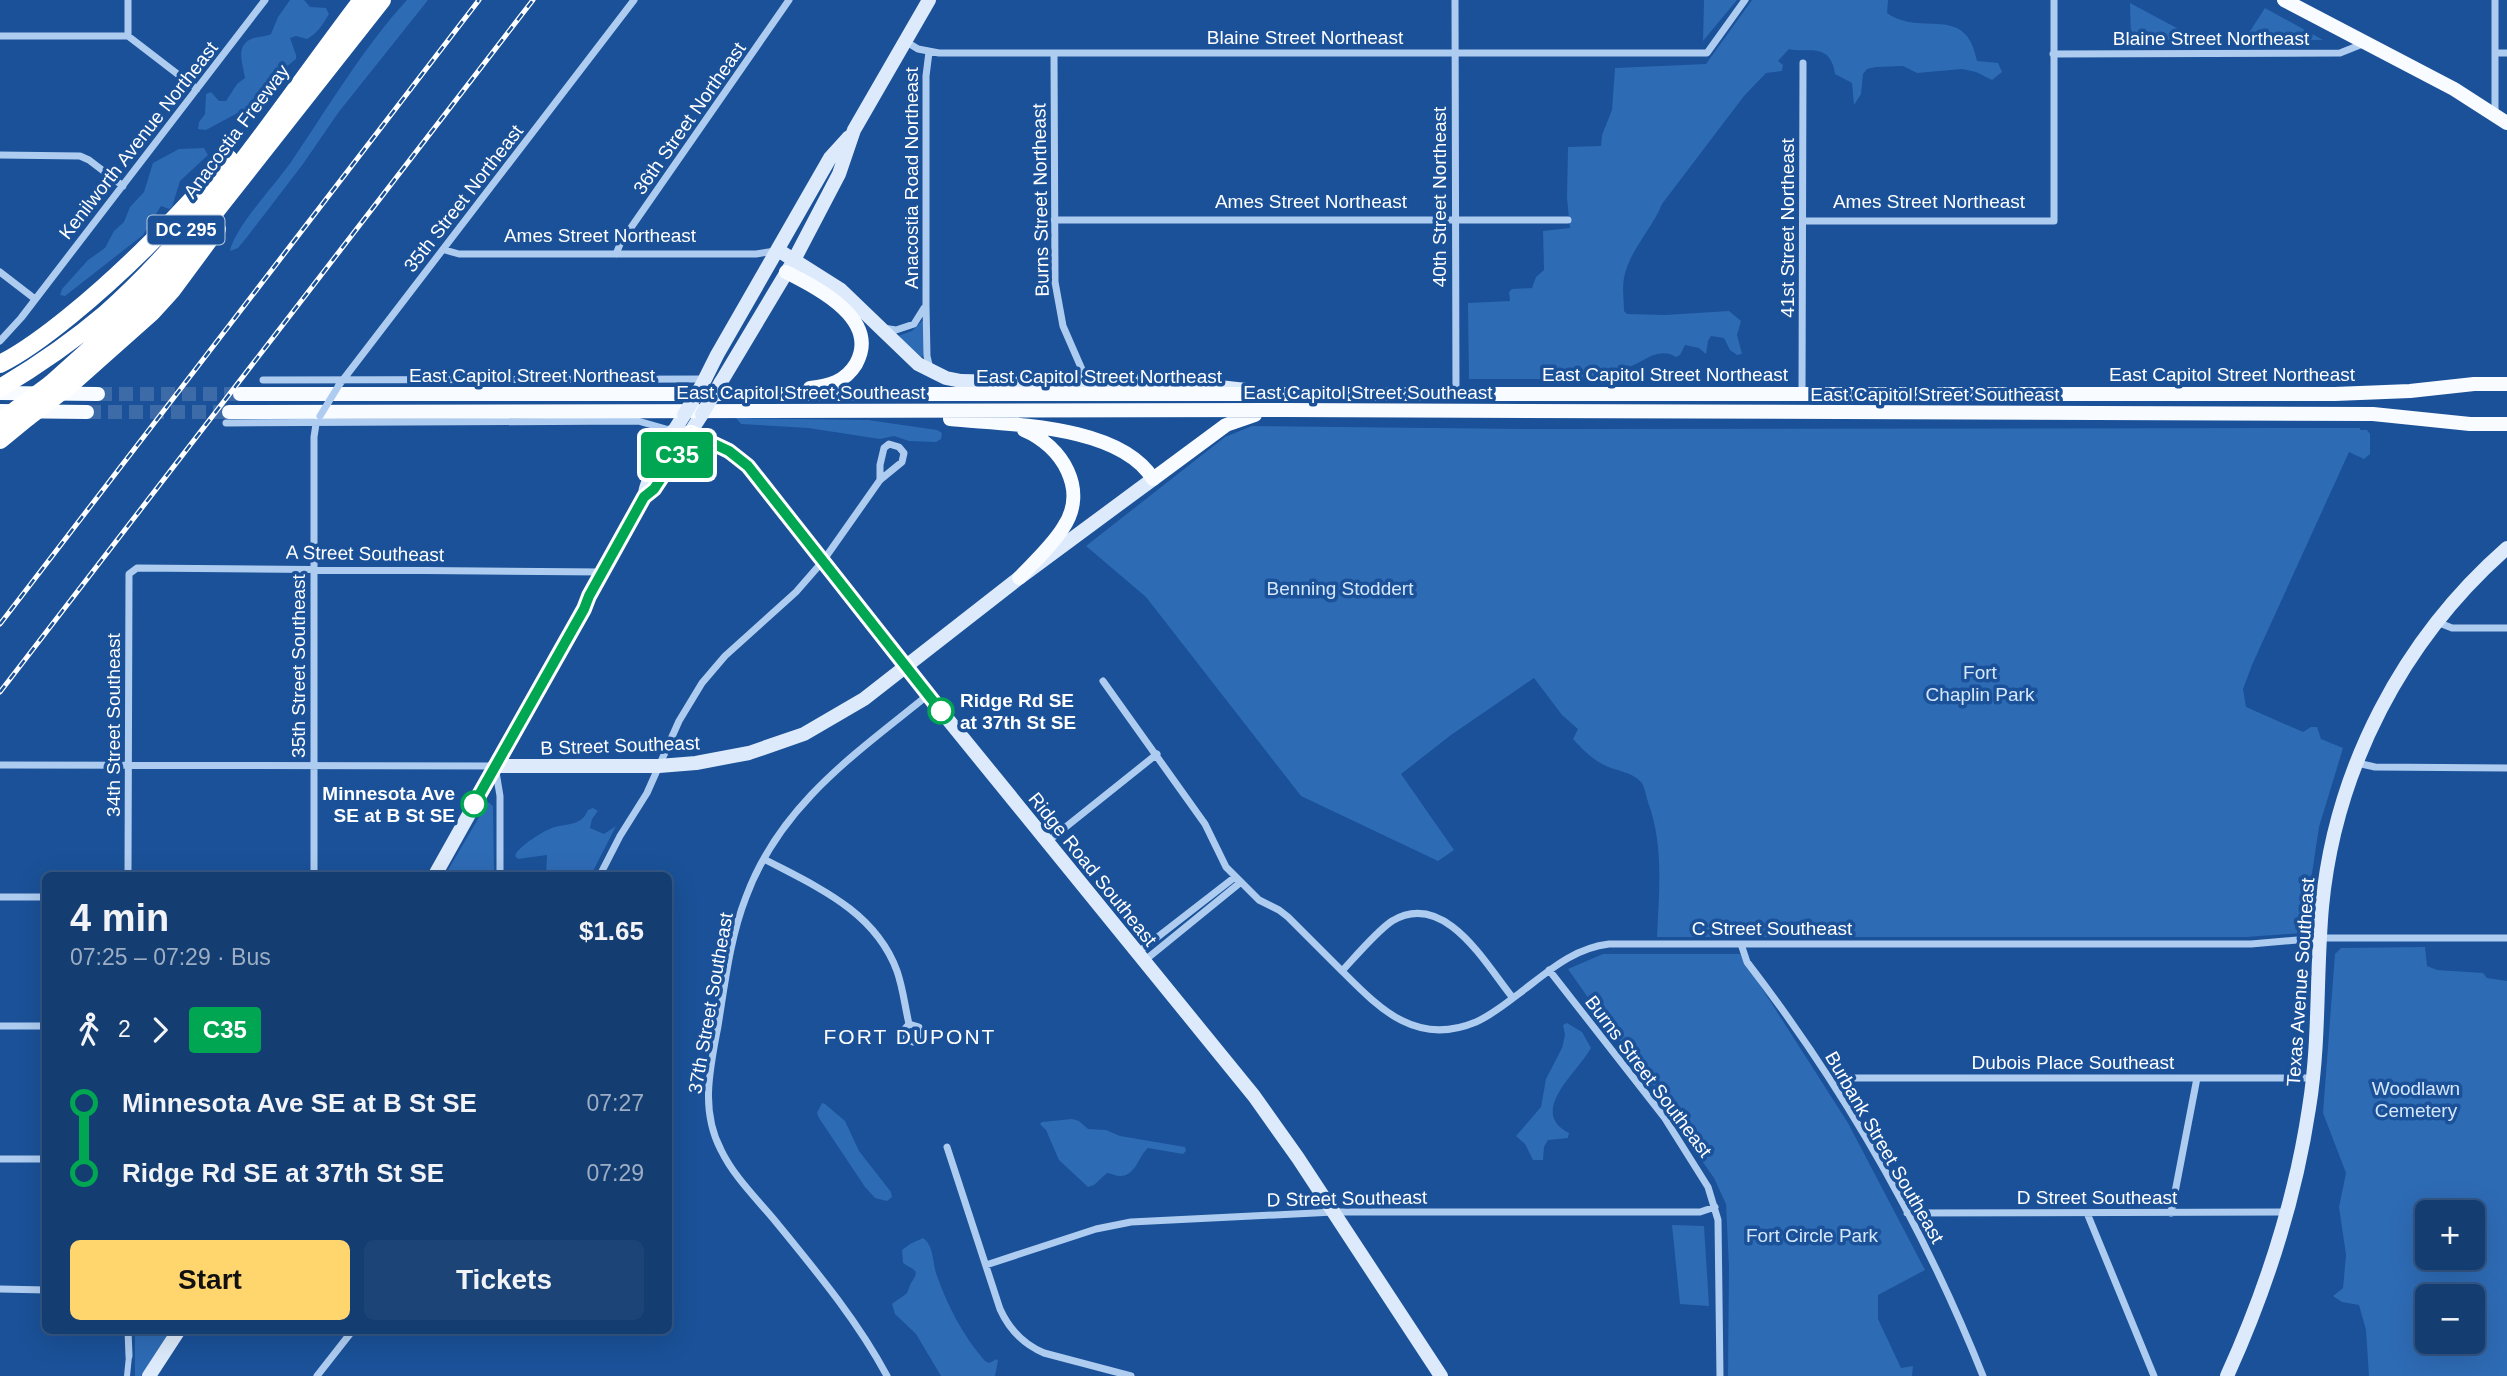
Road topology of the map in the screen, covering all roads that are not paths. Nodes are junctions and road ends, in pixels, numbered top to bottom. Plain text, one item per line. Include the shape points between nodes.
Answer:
1 (128, 0) edge
2 (265, 0) edge
3 (362, 0) edge
4 (382, 0) edge
5 (634, 0) edge
6 (789, 0) edge
7 (929, 0) edge
8 (1455, 0) edge
9 (1745, 0) edge
10 (2053, 0) edge
11 (2284, 0) edge
12 (2495, 0) edge
13 (0, 36) edge
14 (128, 36) junction
15 (905, 41) junction
16 (2366, 43) junction
17 (929, 52) junction
18 (1054, 53) junction
19 (1455, 53) junction
20 (2495, 53) junction
21 (2507, 53) edge
22 (2053, 54) junction
23 (315, 61) junction
24 (1803, 63) dead end
25 (197, 89) junction
26 (2501, 118) edge
27 (855, 130) junction
28 (275, 138) junction
29 (0, 155) edge
30 (123, 186) junction
31 (1054, 220) junction
32 (1455, 220) junction
33 (1568, 220) dead end
34 (1803, 221) junction
35 (445, 250) junction
36 (778, 250) junction
37 (616, 254) junction
38 (756, 254) junction
39 (770, 263) junction
40 (790, 266) junction
41 (0, 272) edge
42 (36, 299) junction
43 (926, 305) junction
44 (880, 327) junction
45 (0, 341) edge
46 (0, 364) edge
47 (932, 373) junction
48 (263, 380) dead end
49 (704, 381) junction
50 (1088, 382) junction
51 (340, 383) junction
52 (2507, 384) edge
53 (0, 388) edge
54 (0, 393) edge
55 (1456, 393) junction
56 (97, 394) tunnel mouth
57 (240, 394) tunnel mouth
58 (1802, 394) junction
59 (735, 395) junction
60 (1286, 395) junction
61 (864, 411) junction
62 (1284, 411) junction
63 (87, 412) tunnel mouth
64 (228, 417) joint
65 (318, 420) junction
66 (0, 423) edge
67 (999, 424) junction
68 (2507, 424) edge
69 (673, 431) junction
70 (691, 433) junction
71 (1153, 479) junction
72 (880, 480) junction
73 (644, 497) junction
74 (2507, 548) edge
75 (822, 561) junction
76 (314, 568) junction
77 (603, 572) junction
78 (129, 574) joint
79 (1019, 578) junction
80 (2437, 622) junction
81 (2507, 628) edge
82 (906, 668) junction
83 (1103, 681) dead end
84 (928, 695) junction
85 (1157, 754) junction
86 (2357, 763) junction
87 (0, 765) edge
88 (128, 765) junction
89 (314, 766) junction
90 (493, 766) junction
91 (659, 766) junction
92 (2507, 768) edge
93 (1047, 842) junction
94 (764, 859) junction
95 (128, 872) edge
96 (314, 872) edge
97 (431, 872) edge
98 (437, 872) edge
99 (500, 872) edge
100 (602, 872) edge
101 (1238, 879) junction
102 (0, 897) edge
103 (42, 897) edge
104 (2320, 938) junction
105 (2507, 938) edge
106 (1741, 944) junction
107 (1140, 957) junction
108 (1549, 970) junction
109 (1342, 971) junction
110 (1513, 998) junction
111 (909, 1024) dead end
112 (42, 1026) edge
113 (0, 1027) edge
114 (2197, 1078) junction
115 (2313, 1078) junction
116 (1833, 1084) junction
117 (947, 1147) dead end
118 (0, 1159) edge
119 (42, 1159) edge
120 (1715, 1207) junction
121 (1334, 1212) junction
122 (2287, 1212) junction
123 (1907, 1213) junction
124 (2087, 1213) junction
125 (2171, 1213) junction
126 (986, 1265) junction
127 (0, 1289) edge
128 (42, 1290) edge
129 (128, 1334) edge
130 (176, 1334) edge
131 (350, 1334) edge
132 (163, 1355) junction
133 (129, 1356) joint
134 (128, 1375) edge
135 (149, 1376) edge
136 (159, 1376) edge
137 (317, 1376) edge
138 (887, 1376) edge
139 (1131, 1376) edge
140 (1441, 1376) edge
141 (1720, 1376) edge
142 (1983, 1376) edge
143 (2154, 1376) edge
144 (2227, 1376) edge

1 - 14 street
2 - 25 street, Kenilworth Avenue Northeast
3 - 23 highway, DC 295
4 - 28 highway, DC 295
5 - 35 street, 35th Street Northeast
6 - 37 street, 36th Street Northeast
7 - 15 main road
8 - 19 street, 40th Street Northeast
9 - 19 street, Blaine Street Northeast via 1707,53
10 - 22 street
11 - 16 main road
12 - 20 street
13 - 14 street
14 - 25 street
15 - 17 street, Blaine Street Northeast
15 - 27 main road
16 - 22 street, Blaine Street Northeast via 2340,53
16 - 26 main road
17 - 18 street, Blaine Street Northeast
17 - 43 street, Anacostia Road Northeast
18 - 19 street, Blaine Street Northeast
18 - 31 street, Burns Street Northeast
19 - 32 street, 40th Street Northeast
20 - 21 street
20 - 26 street
22 - 34 street, Ames Street Northeast via 2054,220
23 - 46 highway via 151,243 43,338
23 - 53 highway, Anacostia Freeway / DC 295 via 212,199 107,312
24 - 34 street, 41st Street Northeast
25 - 30 street, Kenilworth Avenue Northeast
27 - 36 main road via 830,158
27 - 40 main road via 839,174
28 - 66 highway, bridge via 155,288 51,384
28 - 66 highway, Anacostia Freeway / DC 295, bridge via 172,290 29,417
29 - 30 street via 80,156
30 - 42 street, Kenilworth Avenue Northeast
31 - 32 street, Ames Street Northeast
31 - 50 street, Burns Street Northeast via 1056,299
32 - 33 street, Ames Street Northeast
32 - 55 street, 40th Street Northeast
34 - 58 street, 41st Street Northeast
35 - 37 street, Ames Street Northeast via 459,254
35 - 51 street, 35th Street Northeast
36 - 38 street, Ames Street Northeast
36 - 39 main road
36 - 40 main road
37 - 38 street, Ames Street Northeast
38 - 39 street
39 - 40 main road
39 - 49 main road
40 - 44 main road, East Capitol Street Northeast via 841,290
40 - 59 main road via 853,319 860,338 859,358 836,383
40 - 70 main road, bridge
41 - 42 street
42 - 45 street
43 - 44 street, Anacostia Road Northeast via 914,324 896,330
43 - 47 street, Anacostia Road Northeast
44 - 47 main road, East Capitol Street Northeast
47 - 50 main road, East Capitol Street Northeast via 961,381
48 - 51 street, East Capitol Street Northeast
49 - 51 street, East Capitol Street Northeast
49 - 69 main road, bridge
50 - 60 main road, East Capitol Street Northeast via 1195,382
51 - 65 street, 35th Street Northeast, bridge
52 - 58 main road, East Capitol Street Northeast via 2335,394
54 - 56 main road
55 - 58 main road, East Capitol Street Northeast
55 - 60 main road, East Capitol Street Northeast
57 - 59 main road, East Capitol Street Northeast
59 - 60 main road, East Capitol Street Northeast
61 - 62 main road, East Capitol Street Southeast
61 - 64 main road, East Capitol Street Southeast
61 - 67 main road
62 - 68 main road, East Capitol Street Southeast via 2373,414
62 - 71 main road via 1226,425
63 - 66 main road
64 - 65 street, East Capitol Street Southeast
65 - 69 street, East Capitol Street Southeast via 638,421
65 - 76 street, 35th Street Southeast
67 - 71 main road via 1095,439 1133,459
67 - 79 main road via 1049,444 1065,464 1072,486 1064,527
69 - 70 main road, Ridge Road Southeast
69 - 73 main road
70 - 73 main road
70 - 75 main road, Ridge Road Southeast via 748,466
71 - 79 main road, B Street Southeast
72 - 72 street via 902,462 904,453 899,447 889,444 884,448
72 - 75 street
73 - 77 main road
74 - 80 main road, Texas Avenue Southeast
75 - 82 main road, Ridge Road Southeast
75 - 91 street via 782,607 730,651 702,683
76 - 77 street, A Street Southeast
76 - 78 street, A Street Southeast via 137,568
76 - 89 street, 35th Street Southeast
77 - 90 main road
78 - 88 street, 34th Street Southeast
79 - 82 main road, B Street Southeast
80 - 81 street via 2452,628
80 - 86 main road, Texas Avenue Southeast via 2394,684
82 - 84 main road, Ridge Road Southeast
82 - 91 main road, B Street Southeast via 831,720 799,736 722,759
83 - 85 street, C Street Southeast
84 - 93 main road, Ridge Road Southeast
84 - 94 street, 37th Street Southeast via 820,784
85 - 93 street
85 - 101 street, C Street Southeast via 1205,824 1226,867
86 - 92 street
86 - 104 main road, Texas Avenue Southeast via 2333,842
87 - 88 street, B Street Southeast
88 - 89 street, B Street Southeast
88 - 95 street, 34th Street Southeast
89 - 90 street, B Street Southeast
89 - 96 street, 35th Street Southeast
90 - 91 main road, B Street Southeast
90 - 97 main road
90 - 98 main road
90 - 99 street via 500,796
91 - 100 street
93 - 107 main road, Ridge Road Southeast
94 - 111 street via 846,904 870,927 898,973
94 - 138 street, 37th Street Southeast via 745,899 732,943 709,1077 709,1118 727,1161 855,1321
101 - 107 street
101 - 109 street, C Street Southeast via 1259,900 1284,913
102 - 103 street
104 - 105 street, C Street Southeast
104 - 106 street, C Street Southeast via 2251,944
104 - 115 main road, Texas Avenue Southeast
106 - 108 street, C Street Southeast via 1598,945 1582,949
106 - 116 street, Burbank Street Southeast via 1747,962
107 - 121 main road, Ridge Road Southeast via 1254,1096
108 - 110 street, C Street Southeast
108 - 120 street, Burns Street Southeast via 1664,1117 1702,1174
109 - 110 street, C Street Southeast via 1386,1013 1432,1029 1474,1023
109 - 110 street via 1391,922 1424,915 1455,927
112 - 113 street
114 - 115 street, Dubois Place Southeast
114 - 116 street, Dubois Place Southeast via 1846,1078
114 - 125 street
115 - 122 main road, Texas Avenue Southeast
116 - 123 street, Burbank Street Southeast
117 - 126 street
118 - 119 street
120 - 121 street, D Street Southeast via 1700,1212
120 - 141 street, Burns Street Southeast
121 - 126 street, D Street Southeast via 1124,1223
121 - 140 main road, Ridge Road Southeast
122 - 125 street, D Street Southeast
122 - 144 main road, Texas Avenue Southeast via 2256,1309
123 - 124 street, D Street Southeast
123 - 142 street, Burbank Street Southeast
124 - 125 street, D Street Southeast
124 - 143 street
126 - 139 street via 1003,1315 1025,1342 1044,1353
127 - 128 street
129 - 133 street
130 - 132 main road
131 - 137 street
132 - 135 main road
132 - 136 main road
133 - 134 street

